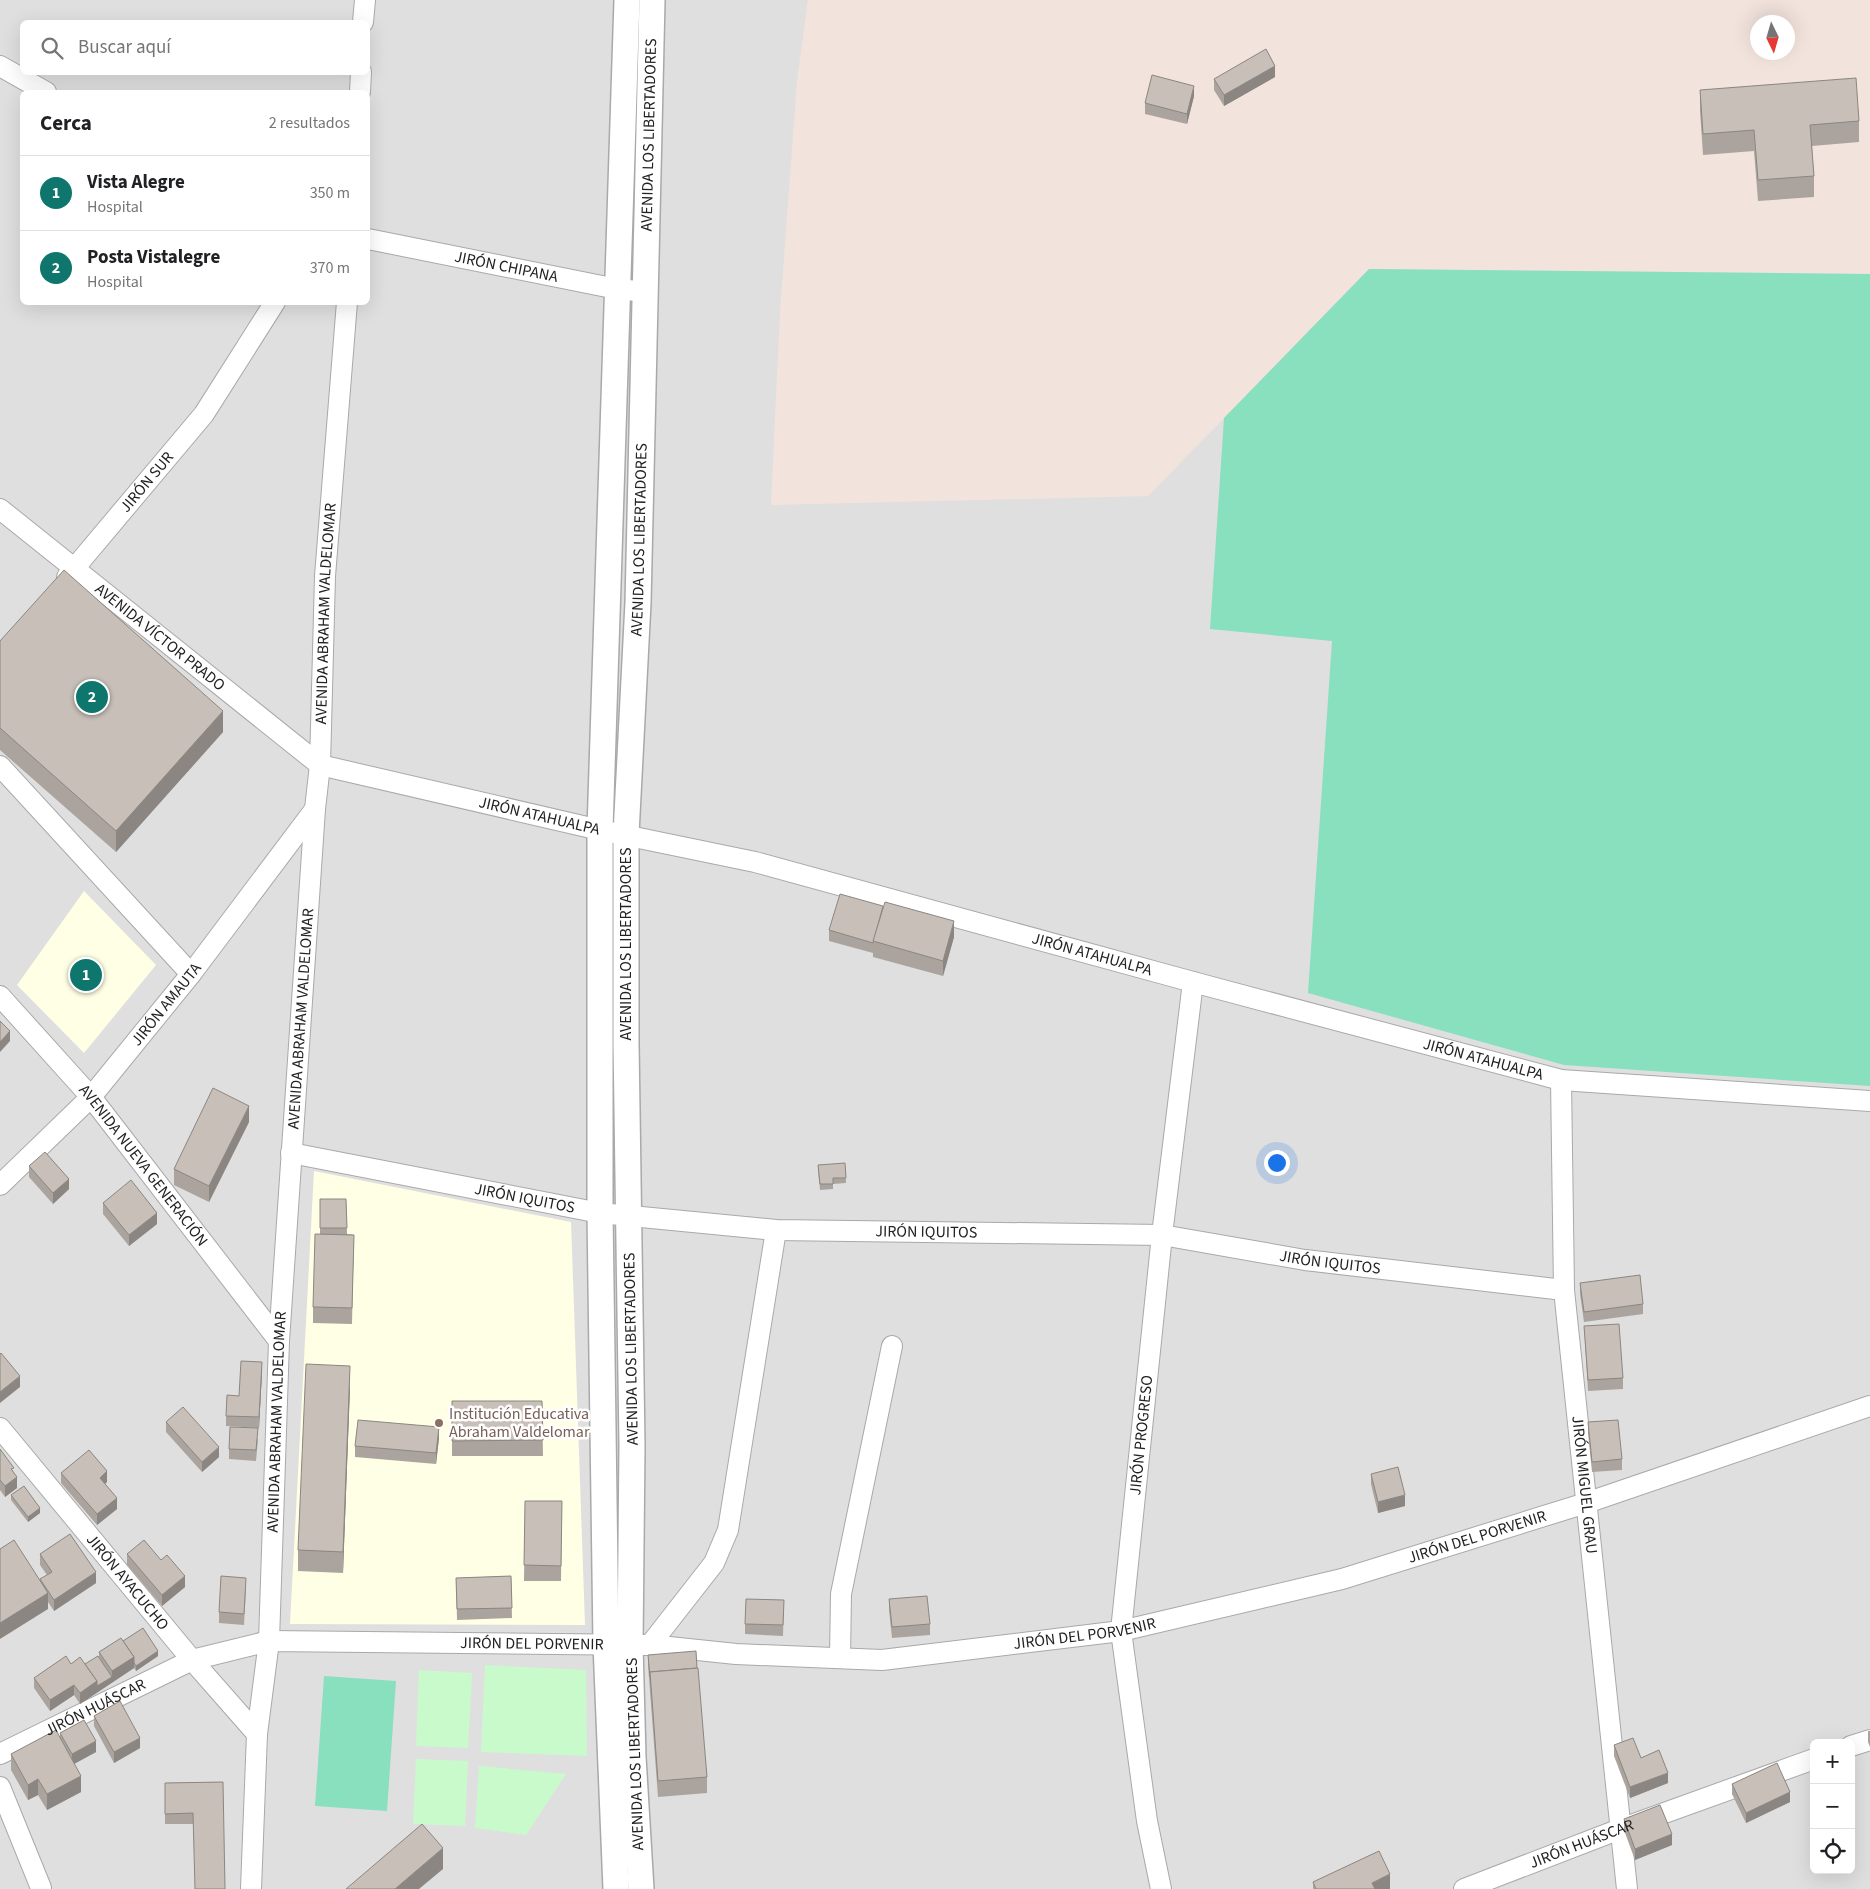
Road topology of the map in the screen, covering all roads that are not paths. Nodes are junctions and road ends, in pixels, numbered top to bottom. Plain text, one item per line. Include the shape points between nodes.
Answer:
1 (365, 0) edge
2 (627, 0) edge
3 (652, 0) edge
4 (364, 20) edge
5 (0, 66) edge
6 (361, 75) edge
7 (42, 90) edge
8 (360, 90) edge
9 (370, 239) edge
10 (617, 288) junction
11 (646, 292) junction
12 (273, 305) edge
13 (347, 305) edge
14 (613, 425) junction
15 (643, 425) junction
16 (610, 500) junction
17 (640, 501) junction
18 (0, 508) edge
19 (76, 568) junction
20 (55, 590) edge
21 (320, 765) junction
22 (0, 766) edge
23 (315, 809) junction
24 (600, 830) junction
25 (626, 834) junction
26 (191, 974) junction
27 (1193, 982) junction
28 (0, 996) edge
29 (1561, 1080) junction
30 (91, 1097) junction
31 (1870, 1100) edge
32 (292, 1153) junction
33 (0, 1185) edge
34 (600, 1214) junction
35 (629, 1216) junction
36 (776, 1230) junction
37 (1162, 1235) junction
38 (1564, 1290) junction
39 (279, 1341) junction
40 (892, 1346) dead end
41 (1870, 1406) edge
42 (0, 1428) edge
43 (1586, 1503) junction
44 (1121, 1631) junction
45 (269, 1641) junction
46 (629, 1645) junction
47 (840, 1658) junction
48 (192, 1660) junction
49 (257, 1734) junction
50 (1870, 1740) edge
51 (1855, 1745) edge
52 (0, 1754) edge
53 (1810, 1760) edge
54 (0, 1787) edge
55 (1620, 1829) junction
56 (41, 1888) edge
57 (251, 1889) edge
58 (616, 1889) edge
59 (641, 1889) edge
60 (1161, 1889) edge
61 (1464, 1889) edge
62 (1627, 1889) edge

1 - 4 street
2 - 10 street, AVENIDA LOS LIBERTADORES
3 - 11 street, AVENIDA LOS LIBERTADORES
5 - 7 street
6 - 8 street
9 - 10 street, JIRÓN CHIPANA
10 - 11 street, JIRÓN CHIPANA
10 - 14 street, AVENIDA LOS LIBERTADORES
11 - 15 street, AVENIDA LOS LIBERTADORES
12 - 19 street, JIRÓN SUR via 204,414
13 - 21 street, AVENIDA ABRAHAM VALDELOMAR via 325,576
14 - 15 street
14 - 16 street, AVENIDA LOS LIBERTADORES
15 - 17 street, AVENIDA LOS LIBERTADORES
16 - 17 street
16 - 24 street, AVENIDA LOS LIBERTADORES
17 - 25 street, AVENIDA LOS LIBERTADORES
18 - 19 street, AVENIDA VÍCTOR PRADO
19 - 20 street, JIRÓN SUR
19 - 21 street, AVENIDA VÍCTOR PRADO
21 - 23 street, AVENIDA ABRAHAM VALDELOMAR
21 - 24 street, JIRÓN ATAHUALPA
22 - 26 street
23 - 26 street, JIRÓN AMAUTA
23 - 32 street, AVENIDA ABRAHAM VALDELOMAR
24 - 25 street, JIRÓN ATAHUALPA
24 - 34 street, AVENIDA LOS LIBERTADORES
25 - 27 street, JIRÓN ATAHUALPA via 755,862
25 - 35 street, AVENIDA LOS LIBERTADORES
26 - 30 street, JIRÓN AMAUTA
27 - 29 street, JIRÓN ATAHUALPA
27 - 37 street, JIRÓN PROGRESO
28 - 30 street, AVENIDA NUEVA GENERACIÓN
29 - 31 street, JIRÓN ATAHUALPA
29 - 38 street, JIRÓN MIGUEL GRAU
30 - 33 street, JIRÓN AMAUTA
30 - 39 street, AVENIDA NUEVA GENERACIÓN
32 - 34 street, JIRÓN IQUITOS
32 - 39 street, AVENIDA ABRAHAM VALDELOMAR
34 - 35 street, JIRÓN IQUITOS
34 - 46 street, AVENIDA LOS LIBERTADORES
35 - 36 street, JIRÓN IQUITOS
35 - 46 street, AVENIDA LOS LIBERTADORES via 632,1446
36 - 37 street, JIRÓN IQUITOS
36 - 46 street via 728,1530 714,1563
37 - 38 street, JIRÓN IQUITOS via 1305,1260
37 - 44 street, JIRÓN PROGRESO
38 - 43 street, JIRÓN MIGUEL GRAU
39 - 45 street, AVENIDA ABRAHAM VALDELOMAR
40 - 47 street via 841,1594
41 - 43 street, JIRÓN DEL PORVENIR
42 - 48 street, JIRÓN AYACUCHO
43 - 44 street, JIRÓN DEL PORVENIR via 1342,1579
43 - 55 street, JIRÓN MIGUEL GRAU
44 - 47 street, JIRÓN DEL PORVENIR via 882,1660
44 - 60 street, JIRÓN PROGRESO via 1147,1821
45 - 46 street, JIRÓN DEL PORVENIR
45 - 48 street, JIRÓN DEL PORVENIR
45 - 49 street, AVENIDA ABRAHAM VALDELOMAR
46 - 47 street, JIRÓN DEL PORVENIR
46 - 58 street, AVENIDA LOS LIBERTADORES
46 - 59 street, AVENIDA LOS LIBERTADORES
48 - 49 street, JIRÓN AYACUCHO
48 - 52 street, JIRÓN HUÁSCAR
49 - 57 street, AVENIDA ABRAHAM VALDELOMAR
50 - 51 street
53 - 55 street, JIRÓN HUÁSCAR
54 - 56 street
55 - 61 street, JIRÓN HUÁSCAR
55 - 62 street, JIRÓN MIGUEL GRAU

